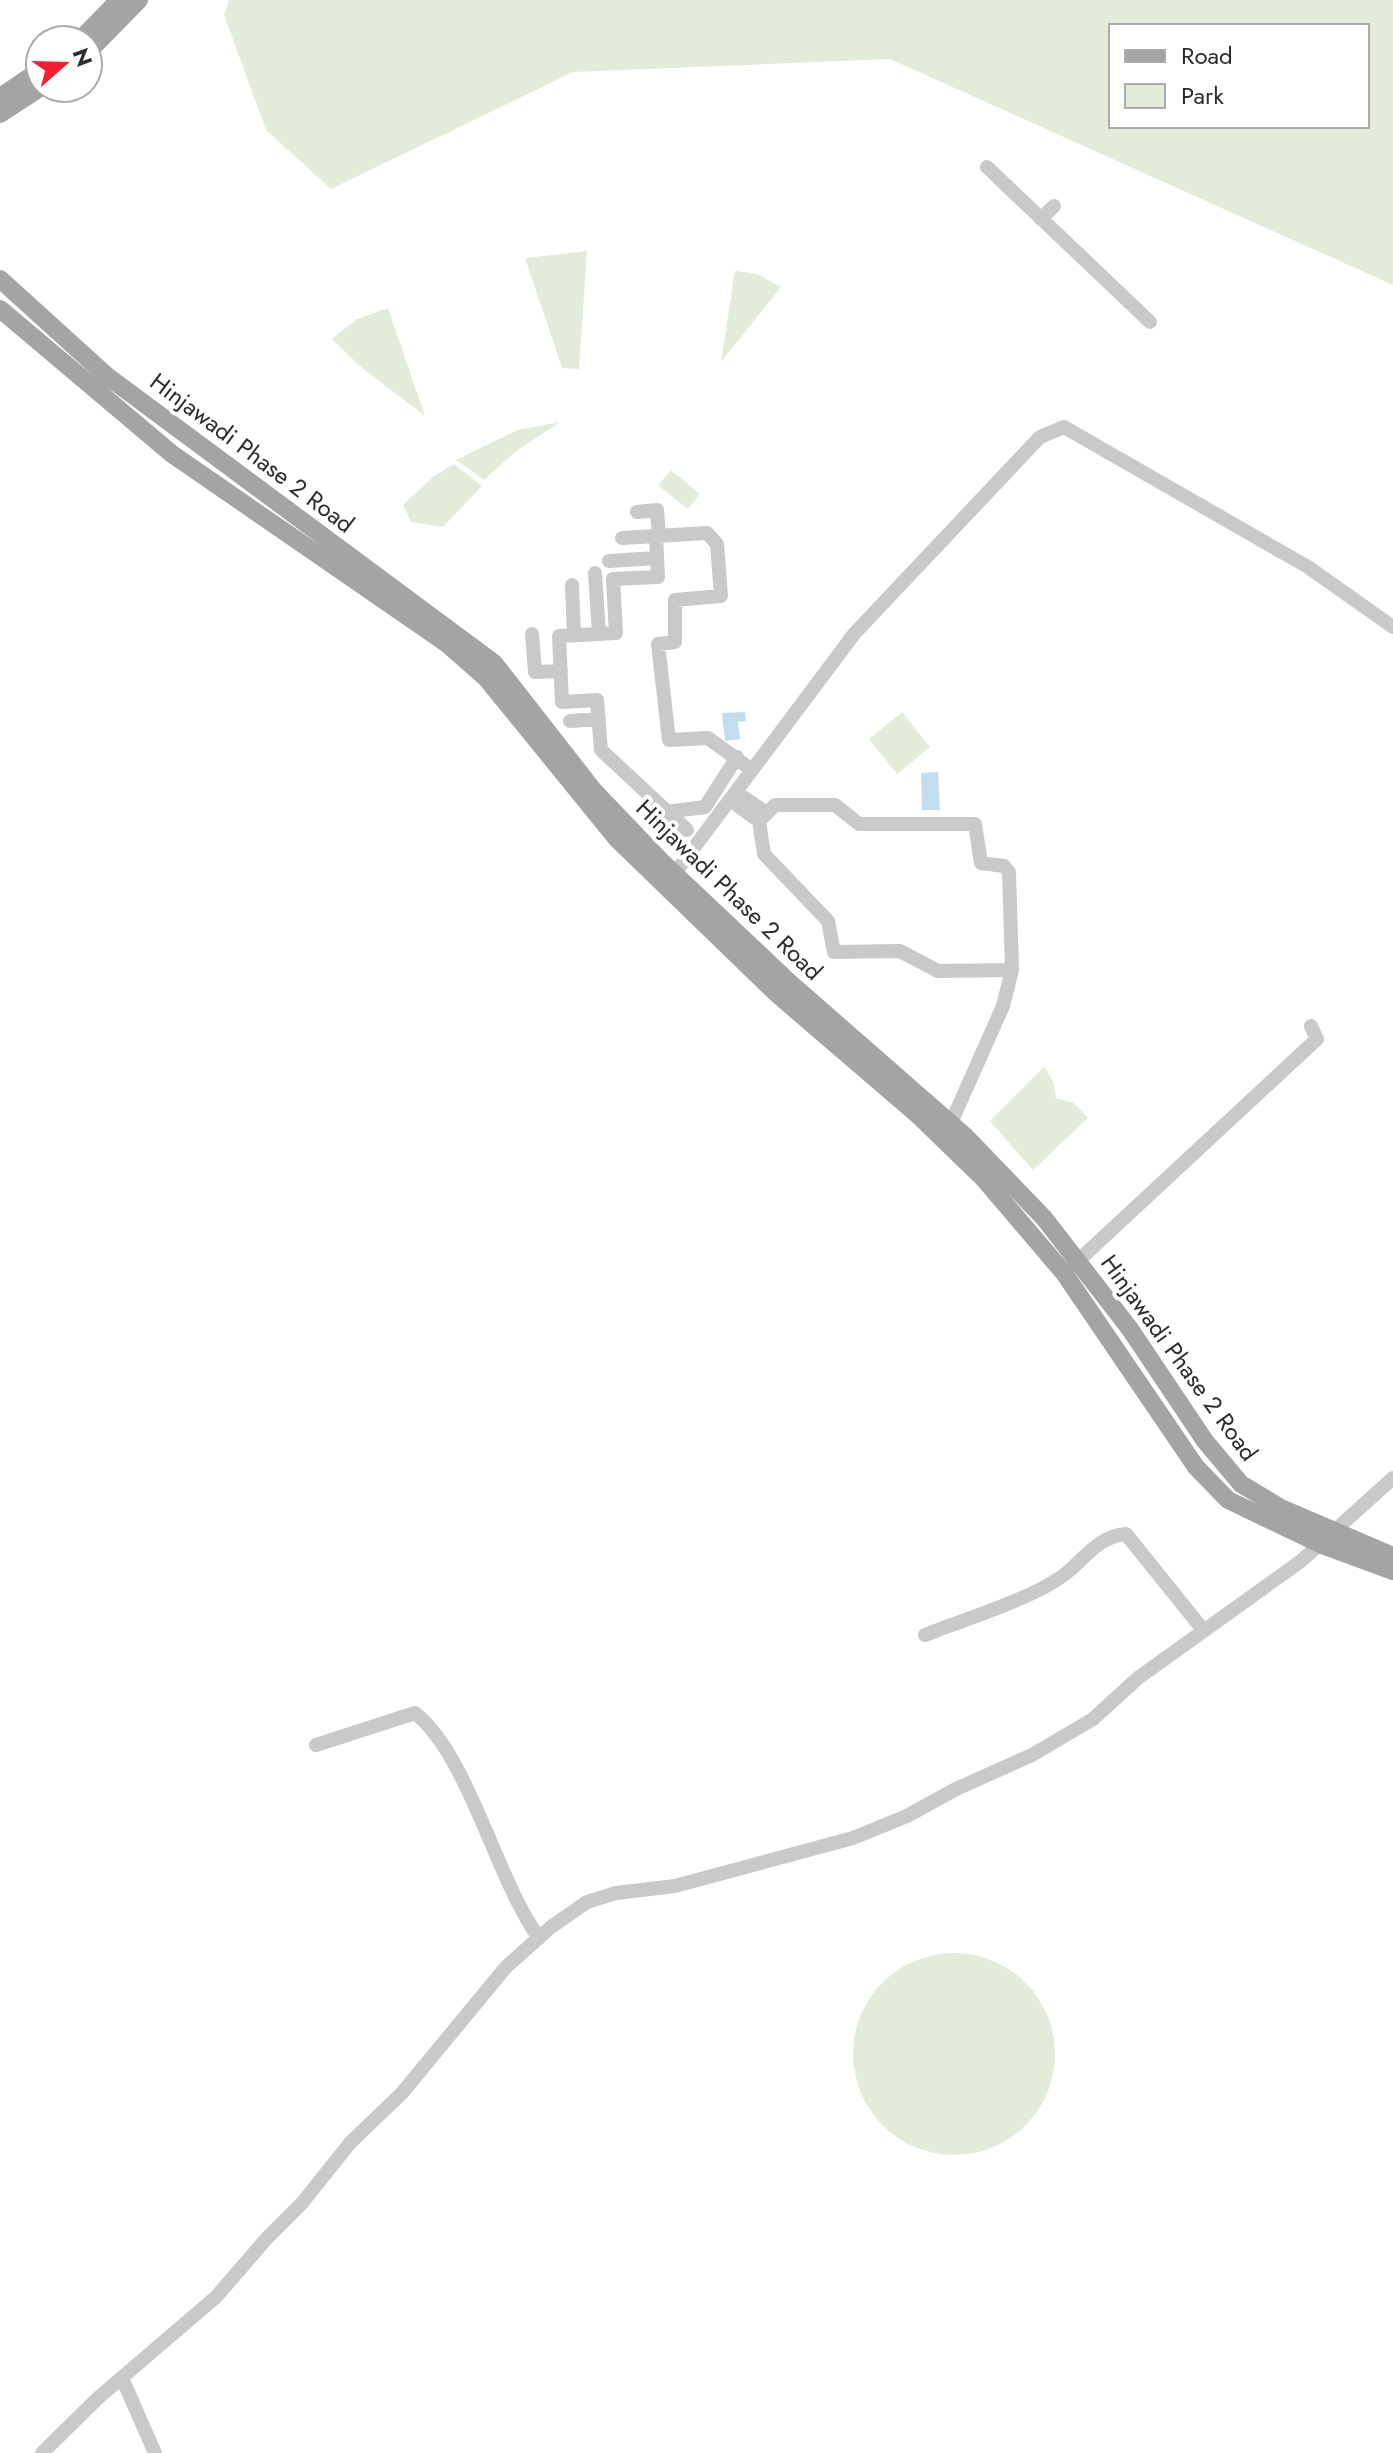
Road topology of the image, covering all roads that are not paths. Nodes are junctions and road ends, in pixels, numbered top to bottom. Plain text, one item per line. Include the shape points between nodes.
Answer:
1 (119, 0) edge
2 (139, 0) edge
3 (96, 24) edge
4 (104, 36) edge
5 (24, 81) edge
6 (0, 97) edge
7 (24, 98) edge
8 (0, 114) edge
9 (987, 167) dead end
10 (1054, 206) dead end
11 (1041, 219) junction
12 (0, 279) edge
13 (0, 309) edge
14 (1150, 322) dead end
15 (637, 512) dead end
16 (657, 536) junction
17 (622, 538) dead end
18 (657, 558) junction
19 (609, 561) dead end
20 (595, 573) dead end
21 (572, 585) dead end
22 (1393, 627) edge
23 (532, 634) dead end
24 (599, 634) junction
25 (574, 635) junction
26 (561, 671) junction
27 (599, 719) junction
28 (570, 721) dead end
29 (737, 757) junction
30 (752, 770) junction
31 (733, 796) junction
32 (705, 807) junction
33 (666, 812) junction
34 (762, 817) junction
35 (670, 880) junction
36 (1012, 970) junction
37 (1311, 1026) dead end
38 (951, 1123) junction
39 (1079, 1260) junction
40 (1064, 1273) junction
41 (1393, 1478) edge
42 (1328, 1538) junction
43 (1393, 1556) edge
44 (1393, 1571) edge
45 (1204, 1631) junction
46 (925, 1635) dead end
47 (316, 1745) dead end
48 (539, 1938) junction
49 (122, 2378) junction
50 (42, 2453) edge
51 (155, 2453) edge

1 - 3 main road
2 - 4 main road
5 - 6 main road
7 - 8 main road
9 - 11 street
10 - 11 street
11 - 14 street
12 - 35 main road, Hinjawadi Phase 2 Road via 107,376 488,657
13 - 35 main road, Hinjawadi Phase 2 Road via 172,454 467,660 597,816
15 - 16 street via 657,510
16 - 17 street
16 - 18 street
16 - 29 street via 707,533 717,544 721,596 675,600 675,642 658,644 669,740 708,738
18 - 19 street
18 - 24 street via 658,577 613,579 616,633
20 - 24 street
21 - 25 street
22 - 30 street via 1308,567 1064,427 1040,437 854,634
23 - 26 street via 535,672
24 - 25 street
25 - 26 street via 559,636
26 - 27 street via 562,702 597,700
27 - 28 street
27 - 33 street via 601,750
29 - 30 street
29 - 32 street
30 - 31 street
31 - 34 street
31 - 35 street
32 - 33 street
32 - 33 street via 686,832
34 - 36 street via 764,854 828,921 834,952 900,951 938,971
34 - 36 street via 775,805 832,805 859,824 976,825 981,863 1004,866 1009,872
35 - 38 main road, Hinjawadi Phase 2 Road
35 - 40 main road, Hinjawadi Phase 2 Road via 787,1004 954,1148
36 - 38 street via 1003,1006
37 - 39 street via 1317,1039
38 - 39 main road, Hinjawadi Phase 2 Road
39 - 40 main road
39 - 42 main road, Hinjawadi Phase 2 Road via 1241,1484
40 - 42 main road, Hinjawadi Phase 2 Road via 1212,1484 1251,1513
41 - 42 street
42 - 43 main road, Hinjawadi Phase 2 Road
42 - 44 main road, Hinjawadi Phase 2 Road
42 - 45 street
45 - 46 street via 1126,1534 1086,1551 1050,1584
45 - 48 street via 1138,1678 1093,1719 907,1816 853,1838 746,1868 587,1902
47 - 48 street via 415,1713 427,1722 458,1772 519,1909
48 - 49 street via 506,1967 402,2093 350,2143 216,2297
49 - 50 street
49 - 51 street

